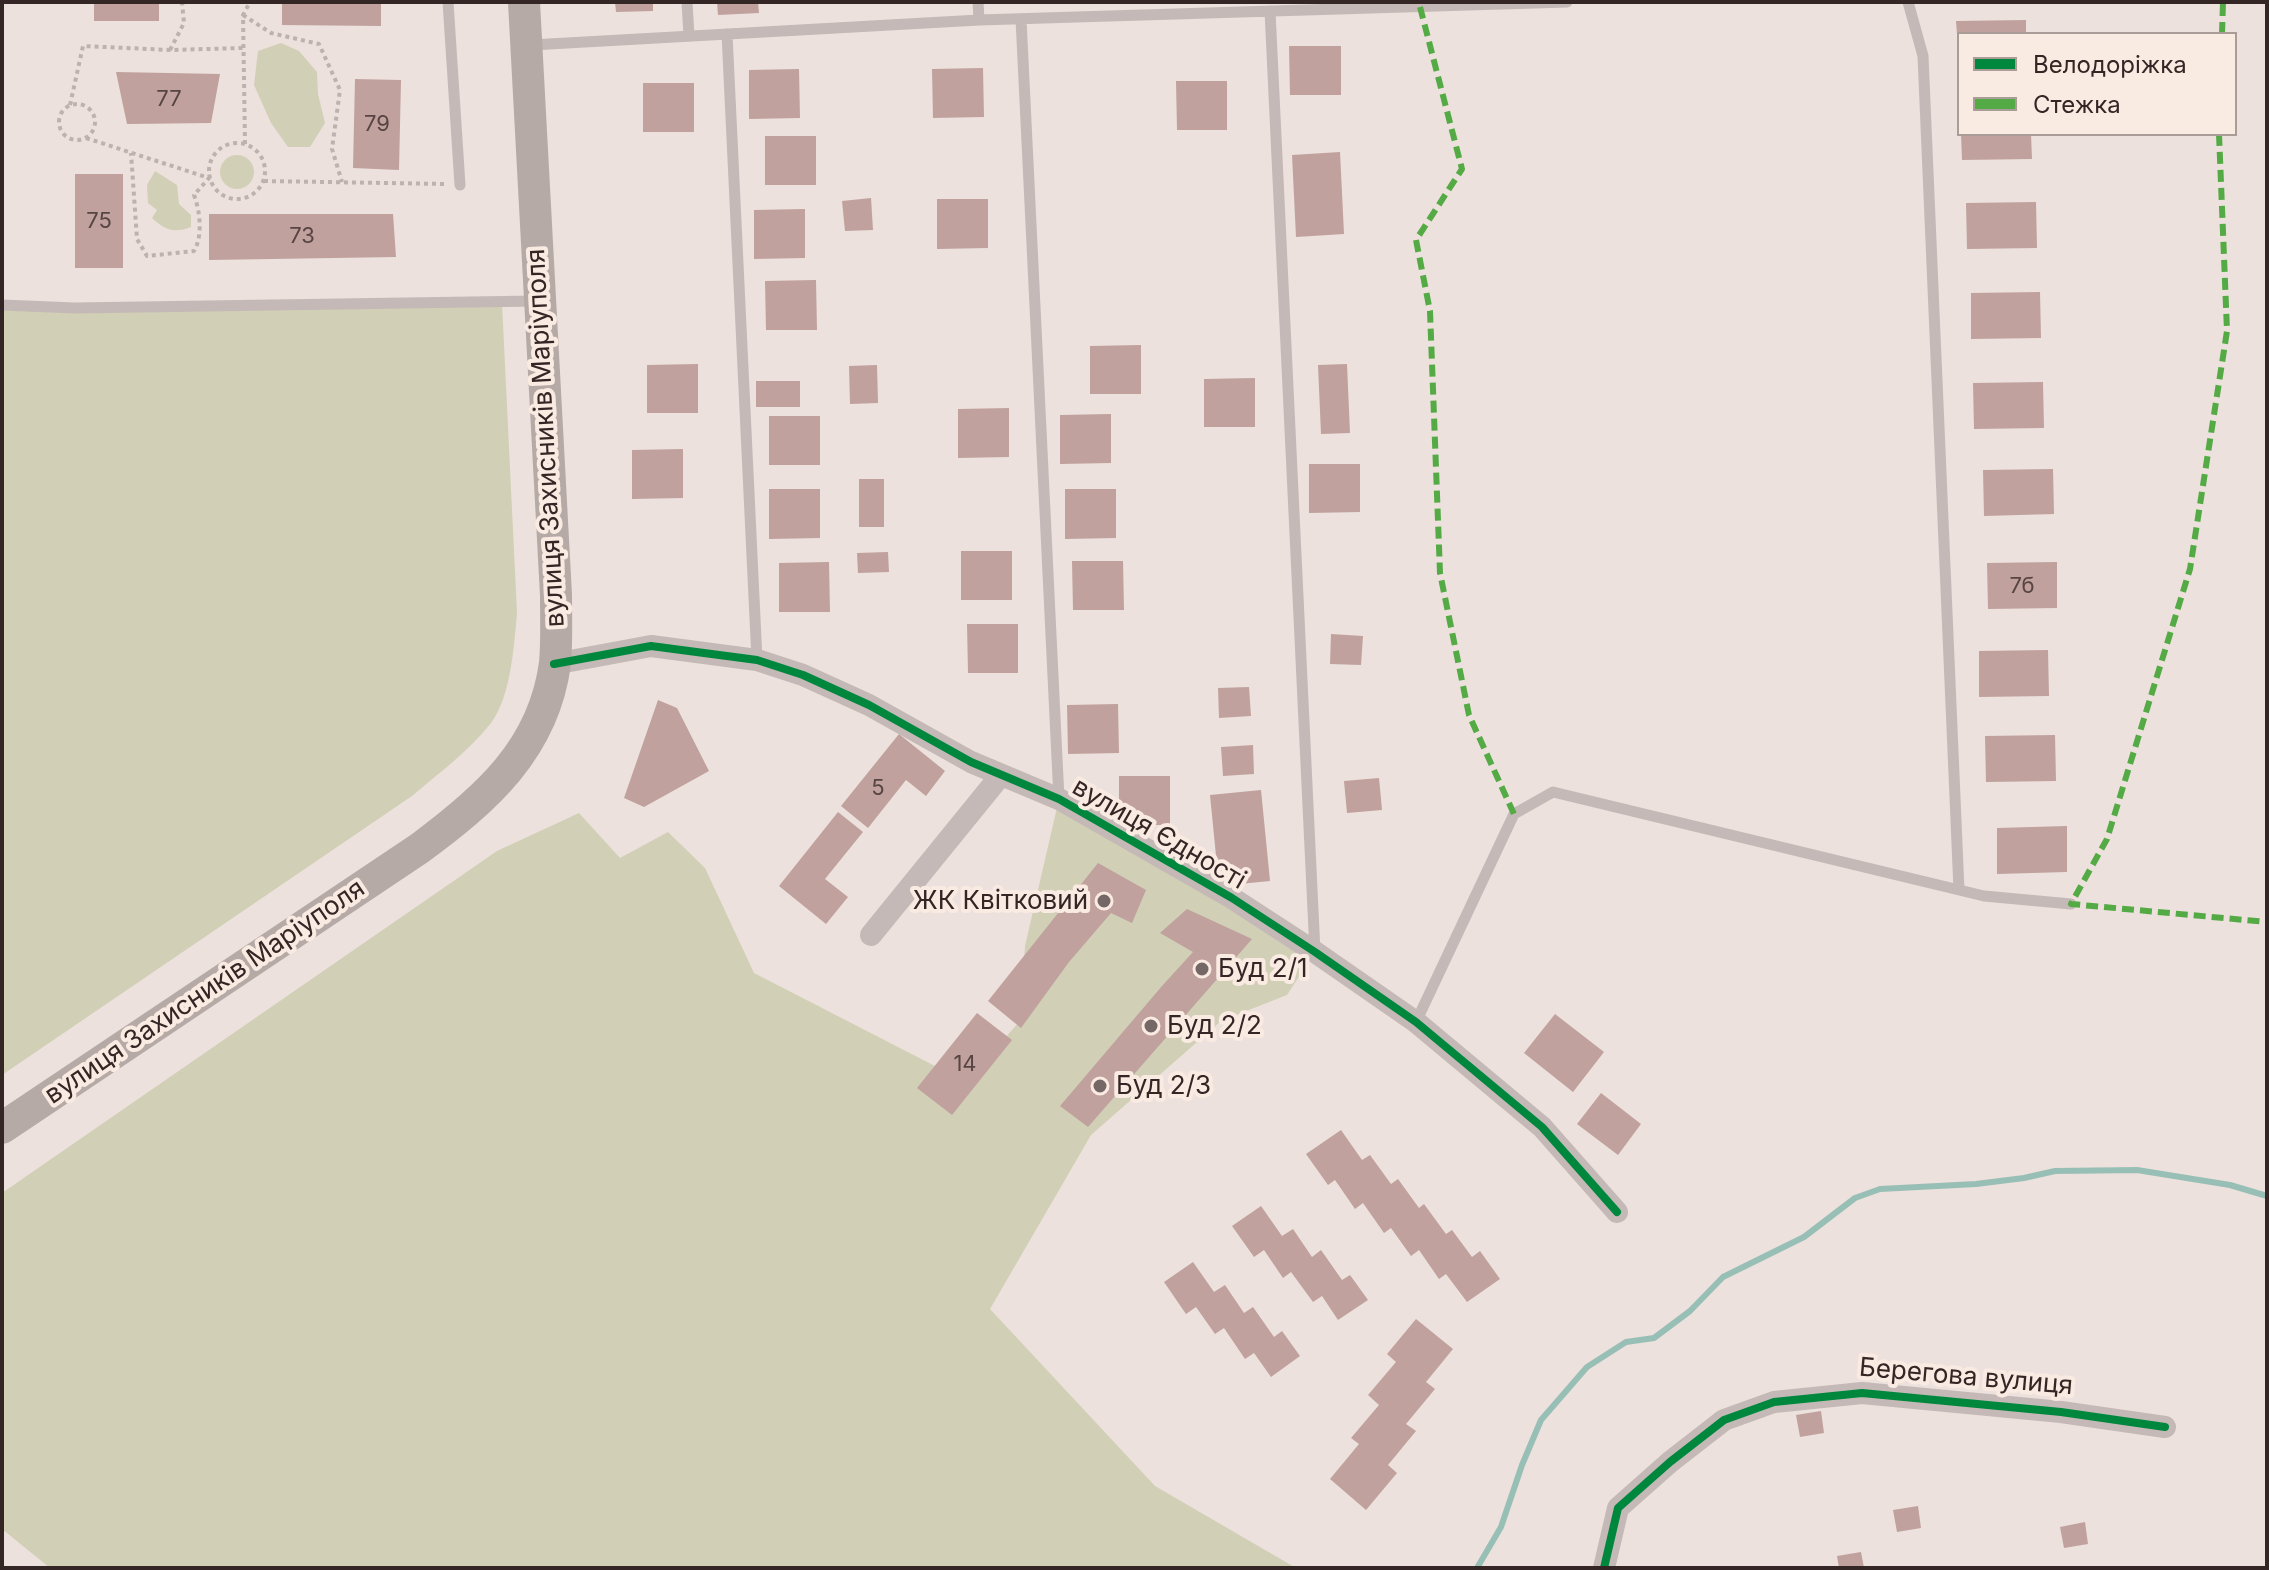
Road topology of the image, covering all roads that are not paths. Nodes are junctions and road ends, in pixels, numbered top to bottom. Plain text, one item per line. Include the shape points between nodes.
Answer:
1 (448, 2) edge
2 (524, 2) edge
3 (687, 2) edge
4 (978, 2) edge
5 (1567, 2) edge
6 (1908, 2) edge
7 (1433, 4) edge
8 (1270, 11) junction
9 (1021, 19) junction
10 (979, 20) junction
11 (727, 34) junction
12 (689, 36) junction
13 (526, 45) junction
14 (460, 185) road end
15 (540, 301) junction
16 (2, 305) edge
17 (757, 660) junction
18 (554, 664) junction
19 (1001, 775) junction
20 (1059, 799) junction
21 (1959, 890) junction
22 (2071, 904) dead end
23 (871, 935) dead end
24 (1315, 952) junction
25 (1416, 1022) junction
26 (2, 1128) edge
27 (1617, 1212) dead end
28 (2165, 1427) dead end
29 (1604, 1568) edge

1 - 14 lane
2 - 13 main road, вулиця Захисників Маріуполя
3 - 12 lane
4 - 10 lane
5 - 7 lane
6 - 21 lane via 1923,56
7 - 8 lane
8 - 9 lane
8 - 24 lane
9 - 10 lane
9 - 20 lane
10 - 11 lane
11 - 12 lane
11 - 17 lane
12 - 13 lane
13 - 15 main road, вулиця Захисників Маріуполя
15 - 16 lane
15 - 18 main road, вулиця Захисників Маріуполя via 556,595
17 - 18 street, вулиця Єдності via 651,646
17 - 19 street, вулиця Єдності via 869,705
18 - 26 main road, вулиця Захисників Маріуполя via 546,704 526,746 466,814
19 - 20 street, вулиця Єдності
19 - 23 street
20 - 24 street, вулиця Єдності
21 - 22 lane
21 - 25 lane via 1553,792 1514,814
24 - 25 street, вулиця Єдності
25 - 27 street, вулиця Єдності via 1542,1127
28 - 29 street, Берегова вулиця via 1862,1393 1774,1402 1724,1420 1618,1508

